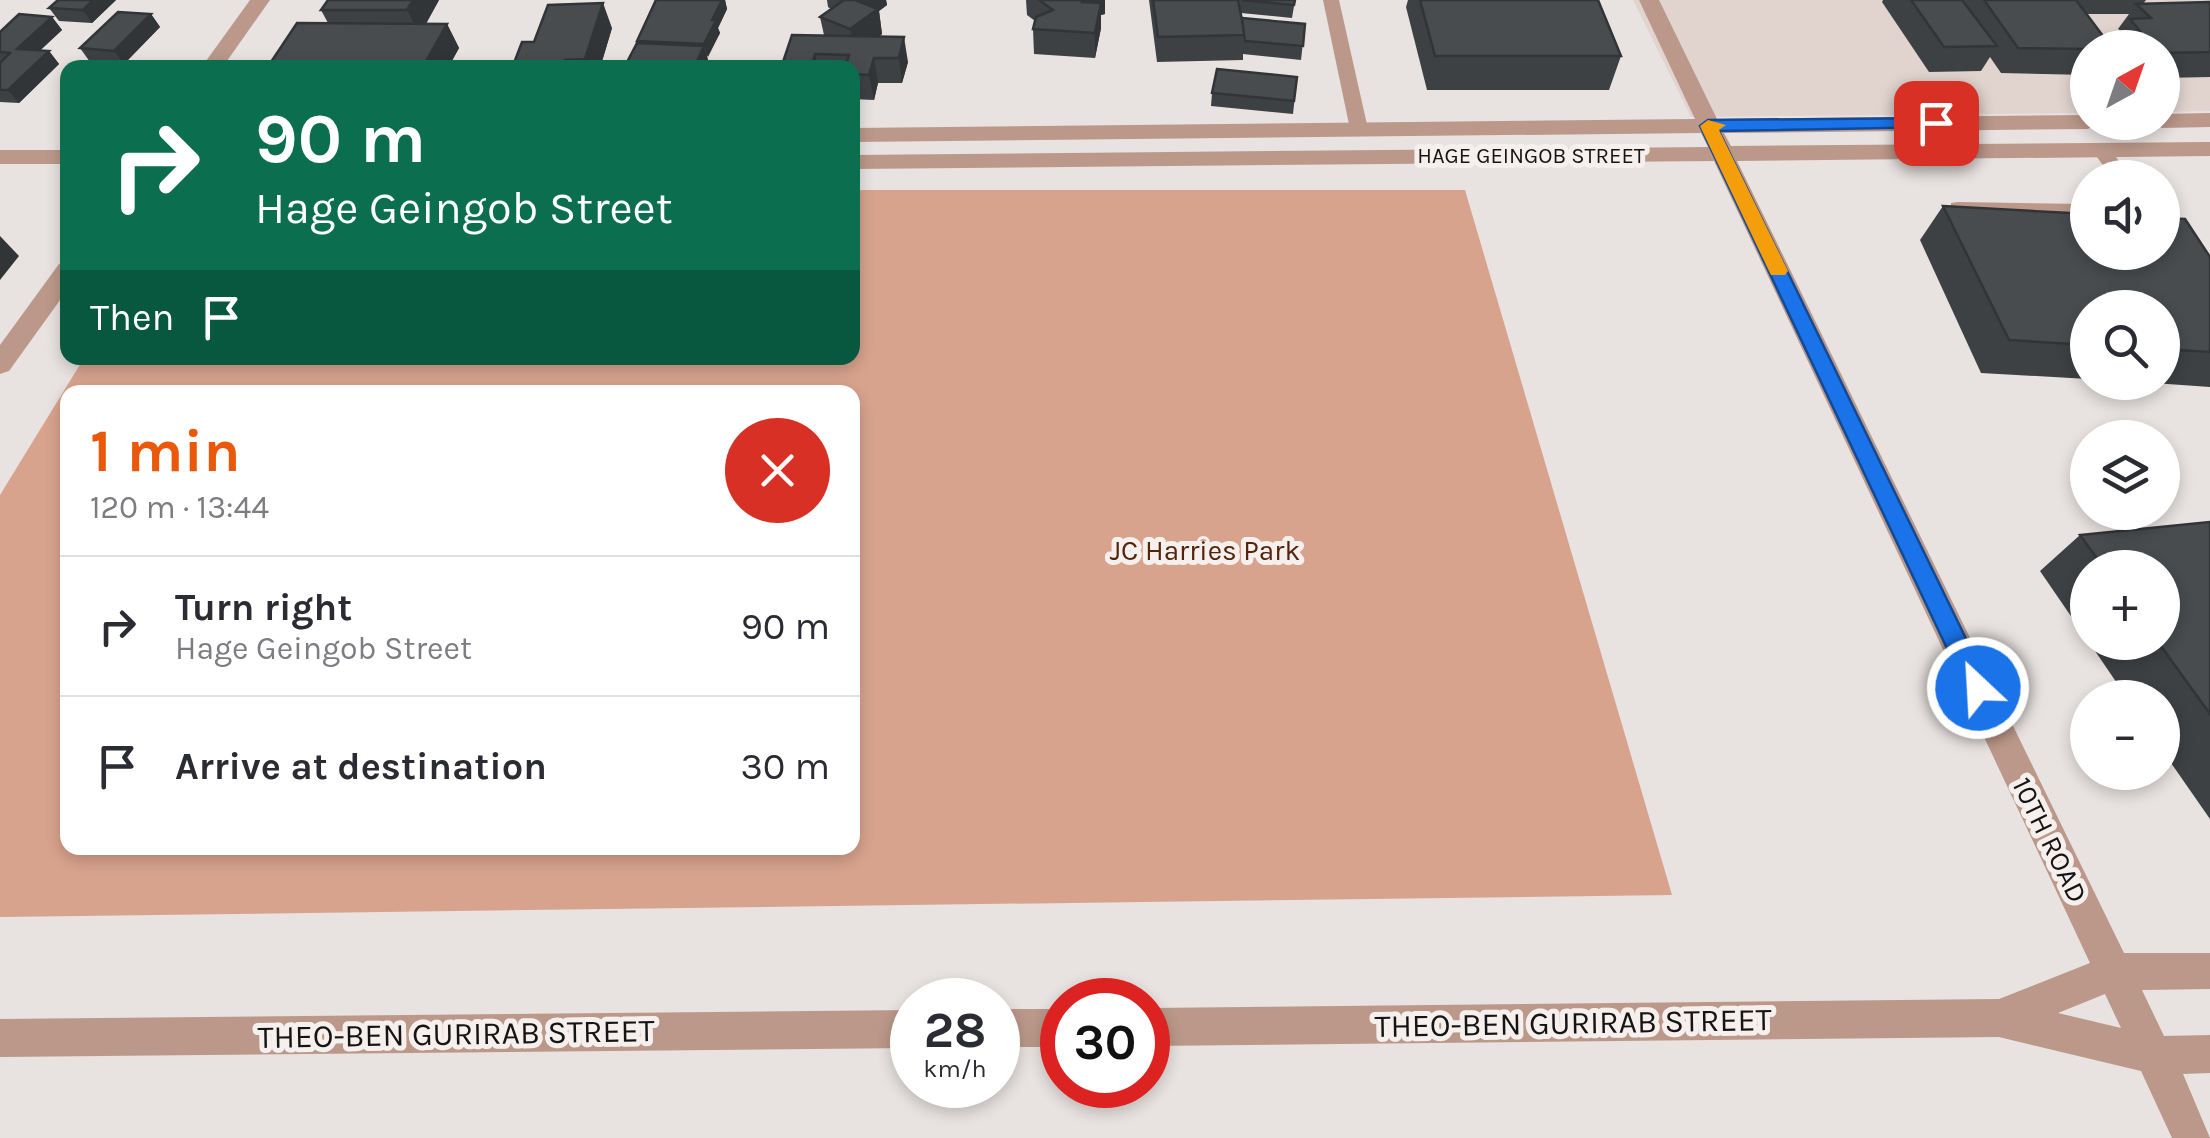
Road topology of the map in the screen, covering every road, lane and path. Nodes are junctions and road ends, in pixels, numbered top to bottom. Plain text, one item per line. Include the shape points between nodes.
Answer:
1 (260, 0) edge
2 (1330, 0) edge
3 (1648, 0) edge
4 (217, 60) edge
5 (2210, 120) edge
6 (2180, 121) edge
7 (2070, 122) edge
8 (1708, 126) junction
9 (1359, 129) junction
10 (860, 134) edge
11 (2210, 148) edge
12 (2100, 150) junction
13 (1722, 154) junction
14 (60, 157) edge
15 (0, 158) edge
16 (2108, 160) edge
17 (860, 162) edge
18 (1943, 208) edge
19 (2070, 210) edge
20 (60, 281) edge
21 (0, 364) edge
22 (2210, 971) edge
23 (2114, 972) junction
24 (1999, 1018) junction
25 (1170, 1027) edge
26 (890, 1029) edge
27 (0, 1038) edge
28 (2210, 1054) edge
29 (2154, 1056) junction
30 (2192, 1138) edge

1 - 4 street
2 - 9 lane
3 - 8 street, 10TH ROAD
5 - 6 street
7 - 8 street, HAGE GEINGOB STREET
8 - 9 street, HAGE GEINGOB STREET
8 - 13 street, 10TH ROAD
9 - 10 street, HAGE GEINGOB STREET
11 - 12 street, HAGE GEINGOB STREET
12 - 13 street, HAGE GEINGOB STREET
12 - 16 lane
13 - 17 street, HAGE GEINGOB STREET
13 - 23 street, 10TH ROAD
14 - 15 street
18 - 19 lane
20 - 21 street
22 - 23 street, THEO-BEN GURIRAB STREET
23 - 24 street, THEO-BEN GURIRAB STREET
23 - 29 street, 10TH ROAD
24 - 25 street, THEO-BEN GURIRAB STREET
24 - 29 street, THEO-BEN GURIRAB STREET
26 - 27 street, THEO-BEN GURIRAB STREET
28 - 29 street, THEO-BEN GURIRAB STREET
29 - 30 street, 10TH ROAD

